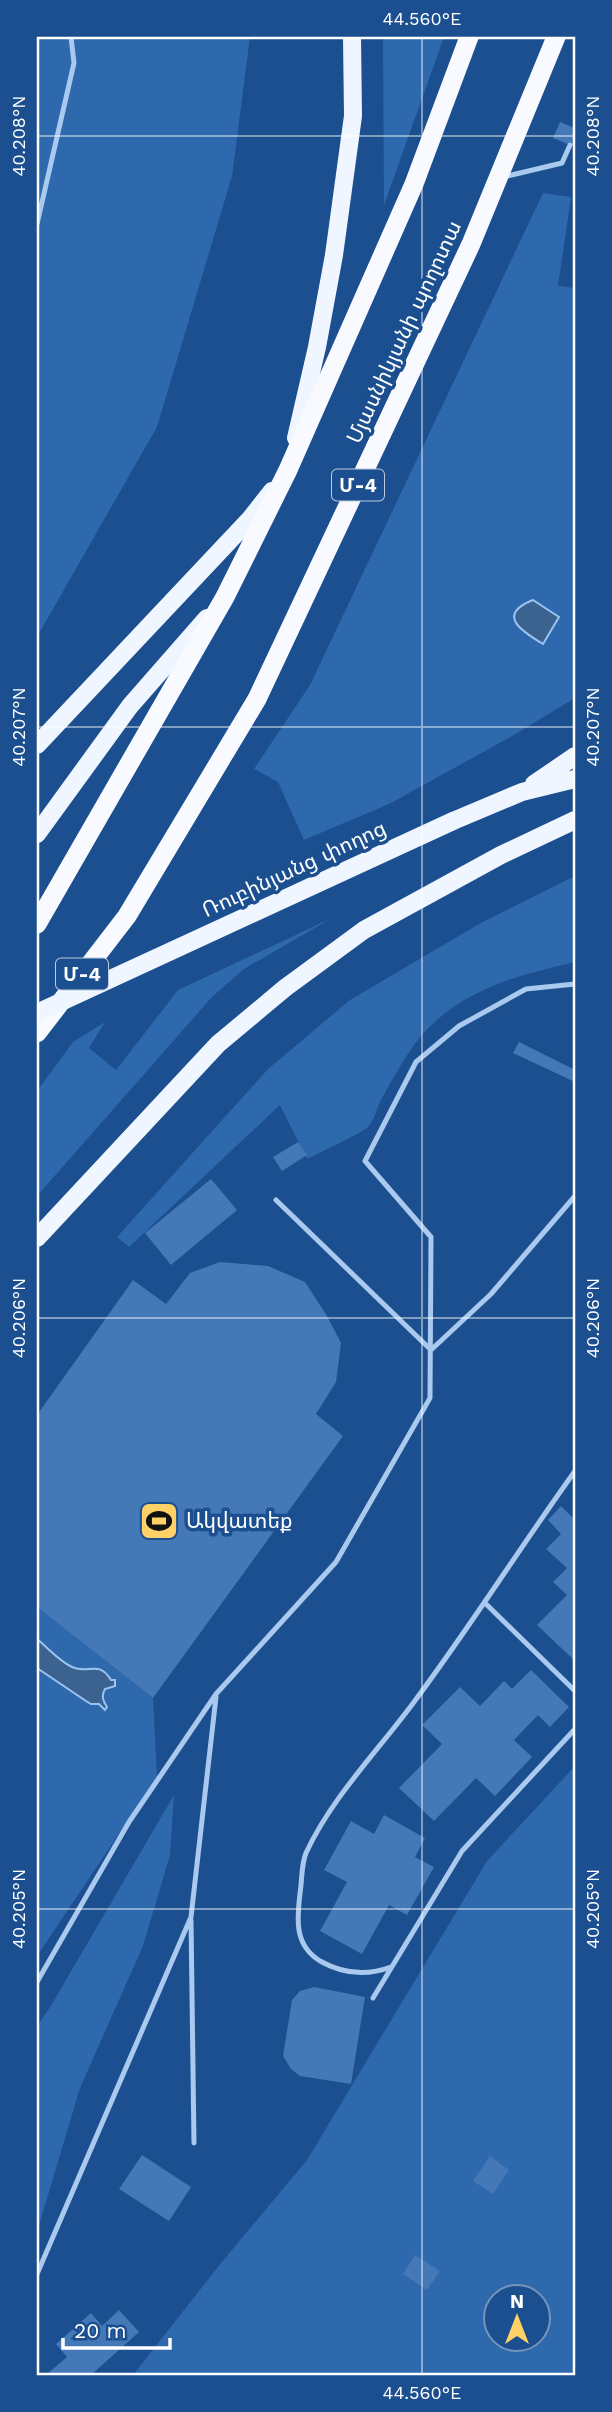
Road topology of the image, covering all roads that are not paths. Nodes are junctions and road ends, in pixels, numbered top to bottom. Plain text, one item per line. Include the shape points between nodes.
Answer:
1 (71, 37) edge
2 (352, 37) edge
3 (469, 37) edge
4 (556, 37) edge
5 (570, 145) dead end
6 (500, 177) junction
7 (37, 224) edge
8 (288, 470) junction
9 (225, 597) junction
10 (37, 745) edge
11 (575, 756) edge
12 (575, 779) edge
13 (522, 792) junction
14 (575, 820) edge
15 (37, 834) edge
16 (37, 924) edge
17 (575, 984) edge
18 (37, 1013) edge
19 (37, 1032) edge
20 (575, 1196) edge
21 (276, 1200) dead end
22 (37, 1238) edge
23 (431, 1350) junction
24 (575, 1472) edge
25 (485, 1603) junction
26 (575, 1691) edge
27 (216, 1694) junction
28 (575, 1729) edge
29 (191, 1917) junction
30 (391, 1967) junction
31 (37, 1982) edge
32 (373, 1998) dead end
33 (194, 2143) dead end
34 (37, 2274) edge

1 - 7 lane via 74,63
2 - 8 main road via 353,116 334,255
3 - 8 highway via 414,184
4 - 6 highway, Մյասնիկյանի պողոտա / Մ-4
5 - 6 lane via 562,163
6 - 19 highway, Մյասնիկյանի պողոտա / Մ-4 via 257,699 127,916
8 - 9 highway
8 - 10 main road via 250,519
9 - 15 main road via 130,706
9 - 16 highway
11 - 13 main road
12 - 13 main road, Ռուբինյանց փողոց
13 - 18 main road, Ռուբինյանց փողոց, bridge
14 - 22 main road via 364,930 285,988 218,1044
17 - 23 lane via 526,989 459,1026 416,1062 365,1161 431,1237
20 - 23 lane via 491,1294
21 - 23 lane
23 - 27 lane via 430,1398 335,1562
24 - 25 lane
25 - 26 lane
25 - 30 lane via 324,1819 305,1857 298,1934 306,1949 320,1961 356,1974 374,1974
27 - 29 lane
27 - 31 lane via 129,1822
28 - 30 lane via 462,1851
29 - 33 lane
29 - 34 lane
30 - 32 lane

